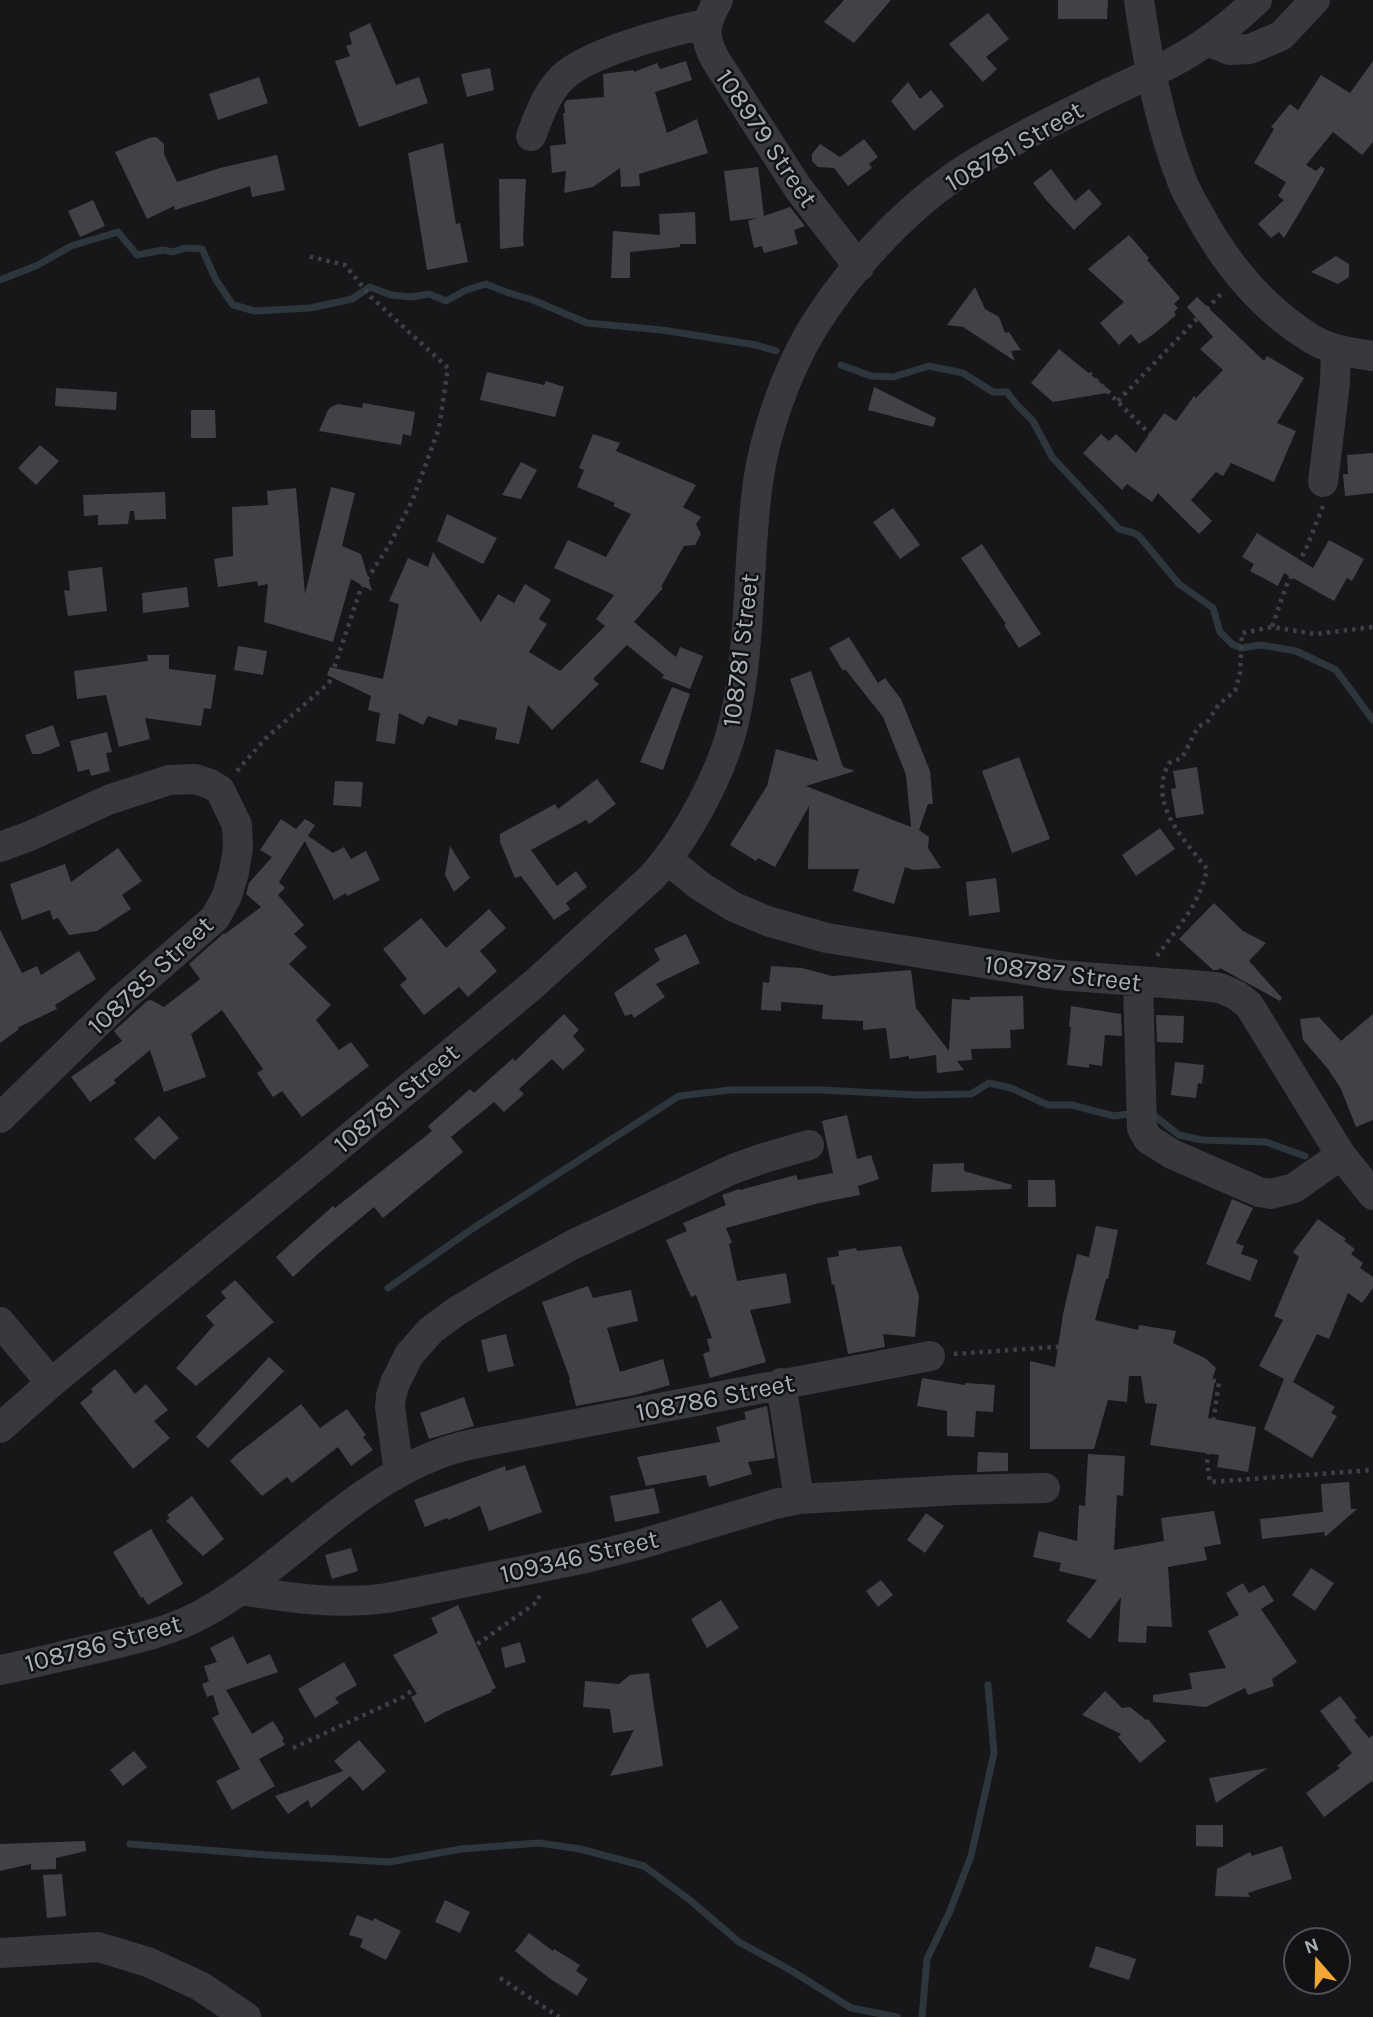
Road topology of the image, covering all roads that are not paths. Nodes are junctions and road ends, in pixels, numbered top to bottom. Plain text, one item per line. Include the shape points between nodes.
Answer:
1 (1139, 0) edge
2 (1257, 0) edge
3 (1315, 0) edge
4 (712, 12) edge
5 (1207, 41) junction
6 (1150, 74) junction
7 (531, 135) dead end
8 (859, 267) junction
9 (1336, 349) junction
10 (1373, 356) edge
11 (1323, 482) road end
12 (0, 847) edge
13 (668, 860) junction
14 (1138, 982) junction
15 (0, 1118) edge
16 (809, 1145) dead end
17 (1355, 1160) edge
18 (1373, 1195) edge
19 (0, 1322) edge
20 (930, 1356) road end
21 (51, 1382) junction
22 (781, 1383) junction
23 (0, 1428) edge
24 (399, 1473) junction
25 (1045, 1488) dead end
26 (799, 1499) junction
27 (240, 1590) junction
28 (0, 1670) edge
29 (0, 1953) edge
30 (246, 2017) edge

1 - 6 street
2 - 5 street, 108781 Street
3 - 5 street via 1281,36 1250,50 1230,50
4 - 7 street via 567,72 552,89
4 - 8 street, 108979 Street via 708,46 715,59 798,188
5 - 6 street, 108781 Street
6 - 8 street, 108781 Street via 953,178 880,239
6 - 9 street via 1183,184 1209,232 1239,276 1267,306 1313,340
8 - 13 street, 108781 Street via 830,300 809,334 777,407 758,480 734,723 696,814
9 - 10 street
9 - 11 street
12 - 15 street, 108785 Street via 108,800 169,780 195,779 220,790 237,825 234,872 215,918 122,999
13 - 14 street, 108787 Street via 734,907 827,938 1058,975
13 - 21 street, 108781 Street via 534,984
14 - 17 street, 108787 Street via 1220,988 1249,1005
14 - 17 street via 1140,1097 1142,1128 1148,1139 1172,1154 1272,1194
16 - 24 street via 733,1169 572,1245 431,1330 409,1355 391,1396
17 - 18 street, 108787 Street
19 - 21 street
20 - 22 street, 108786 Street
21 - 23 street, 108781 Street
22 - 24 street, 108786 Street via 469,1445
22 - 26 street
24 - 27 street, 108786 Street
25 - 26 street, 109346 Street
26 - 27 street, 109346 Street via 586,1558 387,1598 361,1602
27 - 28 street, 108786 Street via 166,1630
29 - 30 street via 98,1947 200,1986

